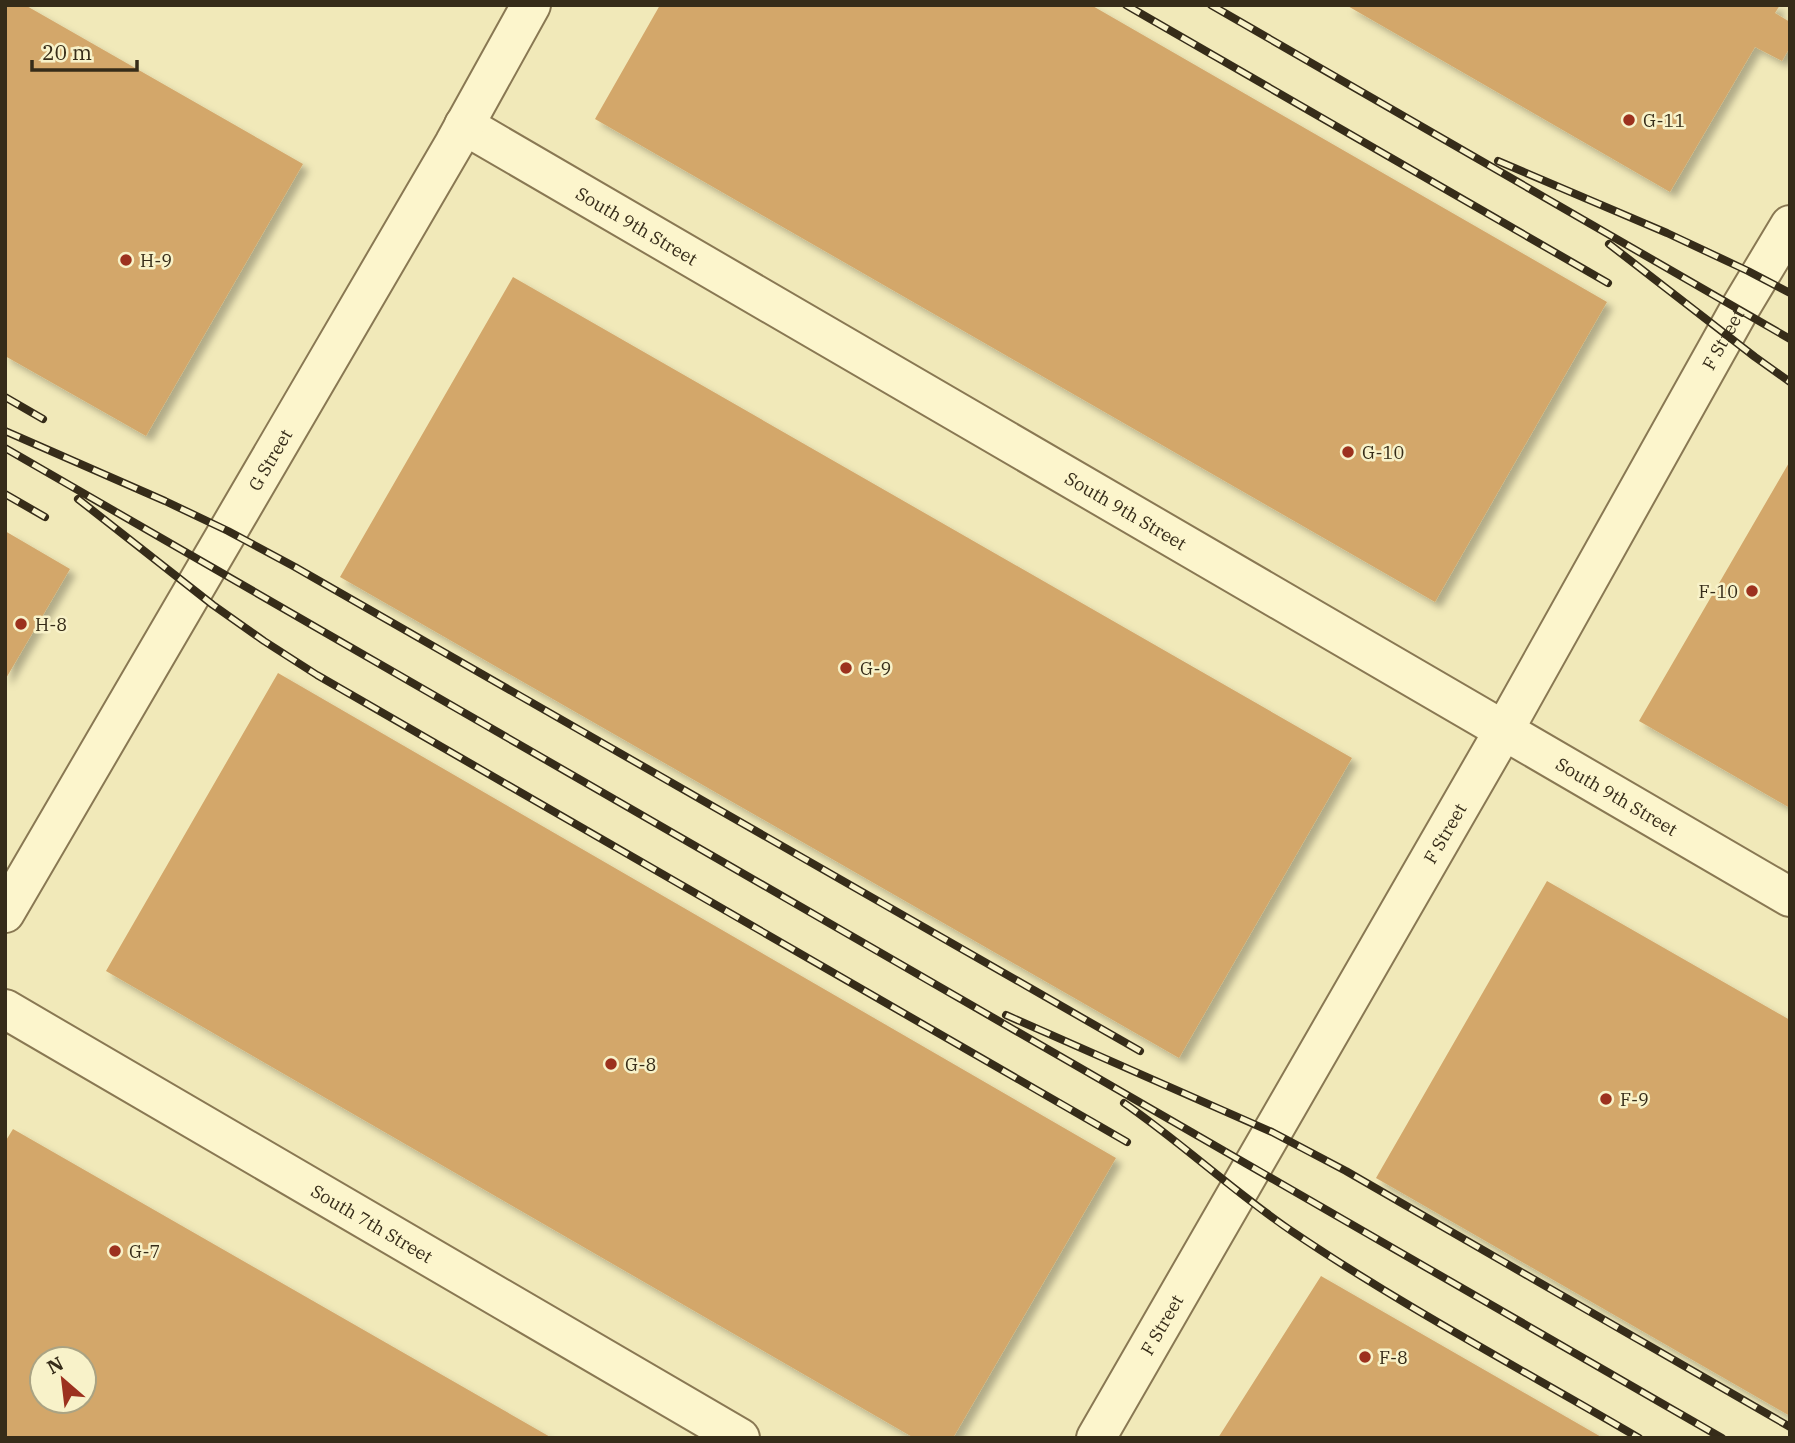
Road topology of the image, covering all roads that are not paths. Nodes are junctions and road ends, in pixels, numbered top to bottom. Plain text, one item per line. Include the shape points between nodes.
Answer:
1 (531, 5) edge
2 (464, 125) junction
3 (1790, 225) edge
4 (1504, 730) junction
5 (1790, 897) edge
6 (5, 913) edge
7 (5, 1009) edge
8 (740, 1438) edge
9 (1096, 1438) edge

1 - 2 lane, G Street
2 - 4 lane, South 9th Street
2 - 6 lane, G Street
3 - 4 lane, F Street
4 - 5 lane, South 9th Street
4 - 9 lane, F Street
7 - 8 lane, South 7th Street

